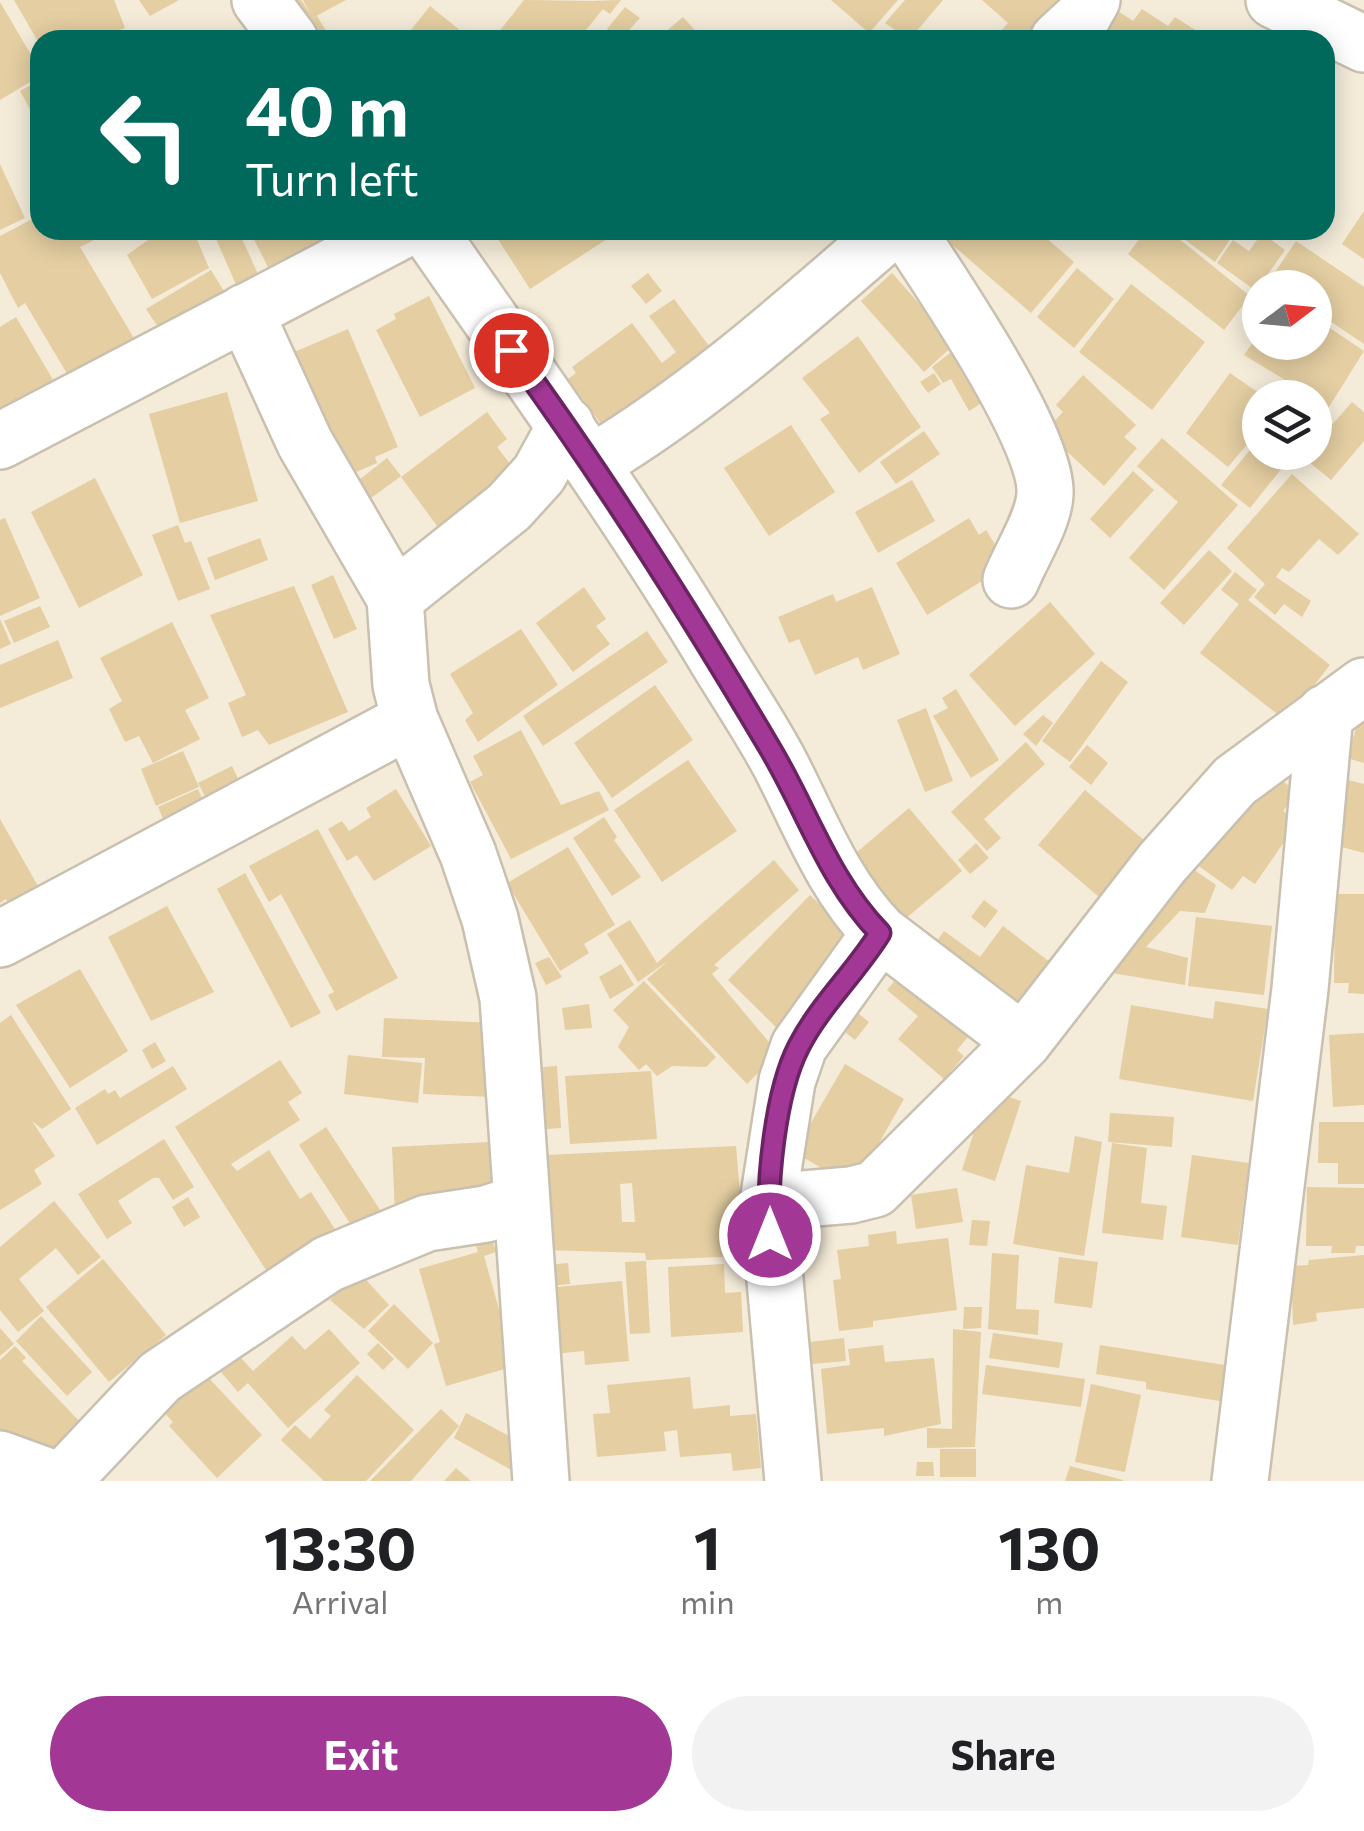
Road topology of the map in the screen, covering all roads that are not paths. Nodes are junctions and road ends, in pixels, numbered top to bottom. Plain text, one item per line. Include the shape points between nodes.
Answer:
1 (260, 0) edge
2 (1092, 0) edge
3 (1274, 0) edge
4 (282, 30) edge
5 (1069, 30) edge
6 (1364, 44) edge
7 (384, 240) edge
8 (435, 240) edge
9 (879, 240) edge
10 (912, 240) edge
11 (245, 312) junction
12 (0, 441) edge
13 (579, 444) junction
14 (1011, 580) dead end
15 (394, 598) junction
16 (1344, 699) edge
17 (410, 720) junction
18 (880, 933) junction
19 (0, 940) edge
20 (1023, 1042) junction
21 (768, 1202) junction
22 (520, 1203) junction
23 (0, 1459) edge
24 (62, 1481) edge
25 (541, 1481) edge
26 (793, 1481) edge
27 (1240, 1481) edge

1 - 4 street
2 - 5 street
3 - 6 street
7 - 11 street
8 - 13 street
9 - 13 street via 656,425
10 - 14 street via 1041,457 1046,497
11 - 12 street
11 - 15 street via 305,443
13 - 15 street
13 - 18 street via 779,763 850,902
15 - 17 street
16 - 20 street via 1234,781 1162,862
16 - 27 street via 1300,989
17 - 19 street
17 - 22 street via 468,854 508,998
18 - 20 street
18 - 21 street via 799,1046 786,1081
20 - 21 street via 874,1189
21 - 26 street
22 - 24 street via 428,1223 328,1264 160,1377
22 - 25 street
23 - 24 street

